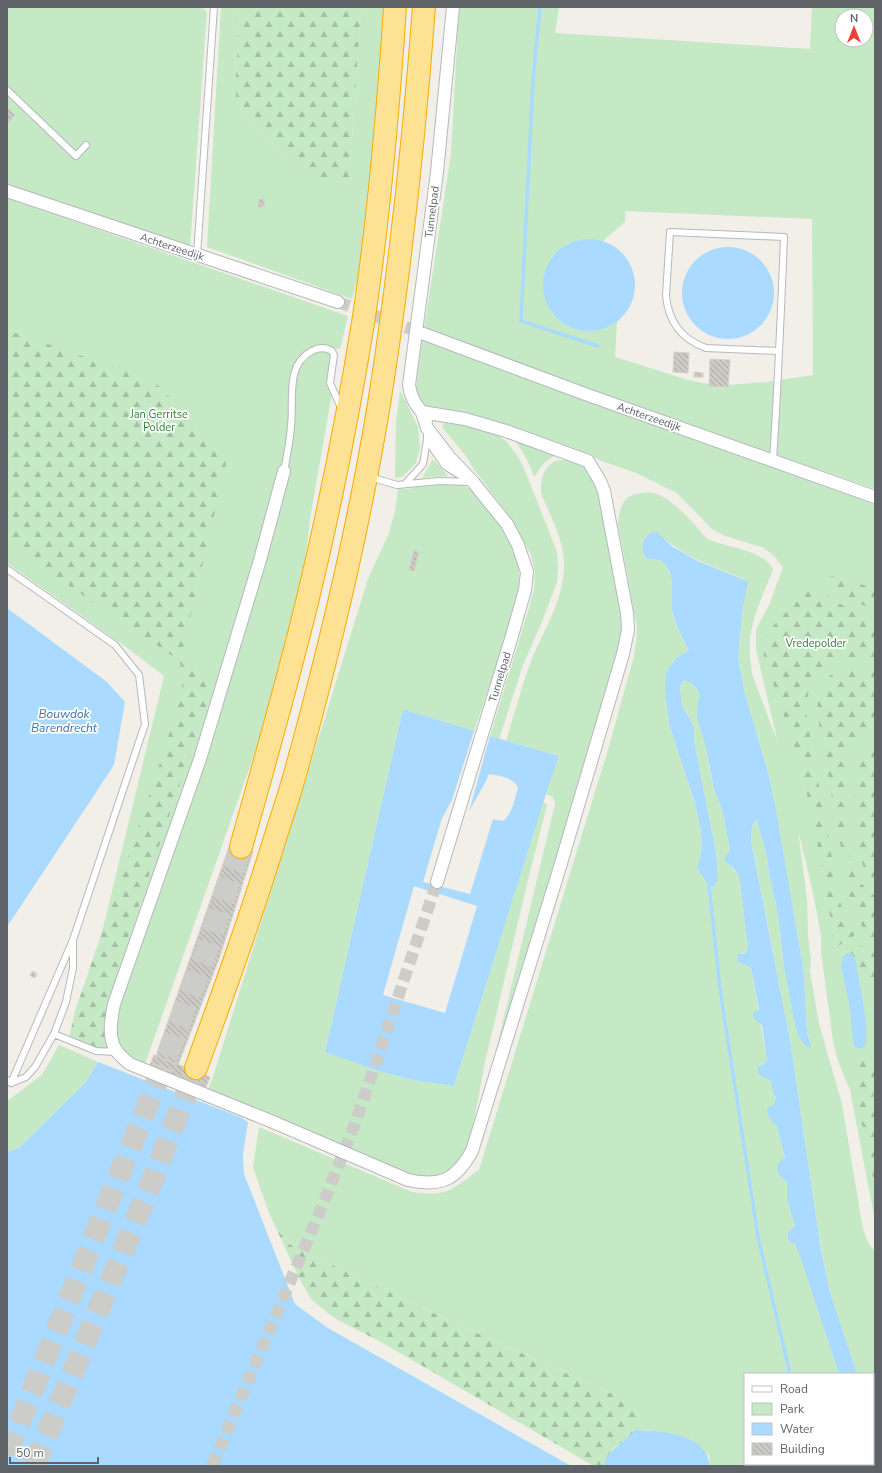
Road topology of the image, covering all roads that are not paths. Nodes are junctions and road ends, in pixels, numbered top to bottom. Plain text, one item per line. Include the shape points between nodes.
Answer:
1 (214, 7) edge
2 (395, 7) edge
3 (424, 7) edge
4 (453, 7) edge
5 (7, 90) edge
6 (86, 145) dead end
7 (7, 191) edge
8 (197, 255) junction
9 (338, 302) tunnel mouth
10 (424, 334) tunnel mouth
11 (779, 351) junction
12 (422, 412) junction
13 (346, 418) junction
14 (427, 434) junction
15 (773, 460) junction
16 (284, 471) joint
17 (366, 476) junction
18 (473, 482) junction
19 (406, 483) junction
20 (875, 497) edge
21 (7, 569) edge
22 (241, 847) tunnel mouth
23 (437, 882) tunnel mouth
24 (73, 940) junction
25 (54, 1034) junction
26 (117, 1052) junction
27 (196, 1068) tunnel mouth
28 (9, 1081) edge

1 - 8 lane
2 - 13 highway via 378,201 362,326
3 - 17 highway via 412,155 395,294
4 - 12 street, Tunnelpad via 438,172 408,385 413,401
5 - 6 lane via 76,156
7 - 8 street, Achterzeedijk
8 - 9 street, Achterzeedijk
10 - 15 street, Achterzeedijk
11 - 11 lane via 784,237 670,232 667,305 672,322 686,338 706,348
11 - 15 lane
12 - 14 street, Tunnelpad
12 - 18 street, Tunnelpad via 460,457
12 - 26 street via 464,418 500,428 588,461 604,491 627,613 628,630 618,669 472,1151 464,1165 446,1179 434,1182 408,1180 130,1064
13 - 16 lane via 330,383 334,355 332,351 317,348 307,353 293,373 290,438
13 - 22 highway via 308,598
14 - 18 street, Tunnelpad
14 - 19 lane via 423,464
15 - 20 street, Achterzeedijk
16 - 26 street via 200,760 114,1004 110,1022 111,1038
17 - 19 lane via 397,485
17 - 27 highway via 335,620 296,770 258,892
18 - 19 lane
18 - 23 street, Tunnelpad via 512,533 525,564 527,581
21 - 24 lane via 115,645 139,675 145,724
24 - 25 lane via 73,968 66,1002
24 - 28 lane
25 - 26 lane via 96,1051
25 - 28 lane via 35,1067 26,1077

